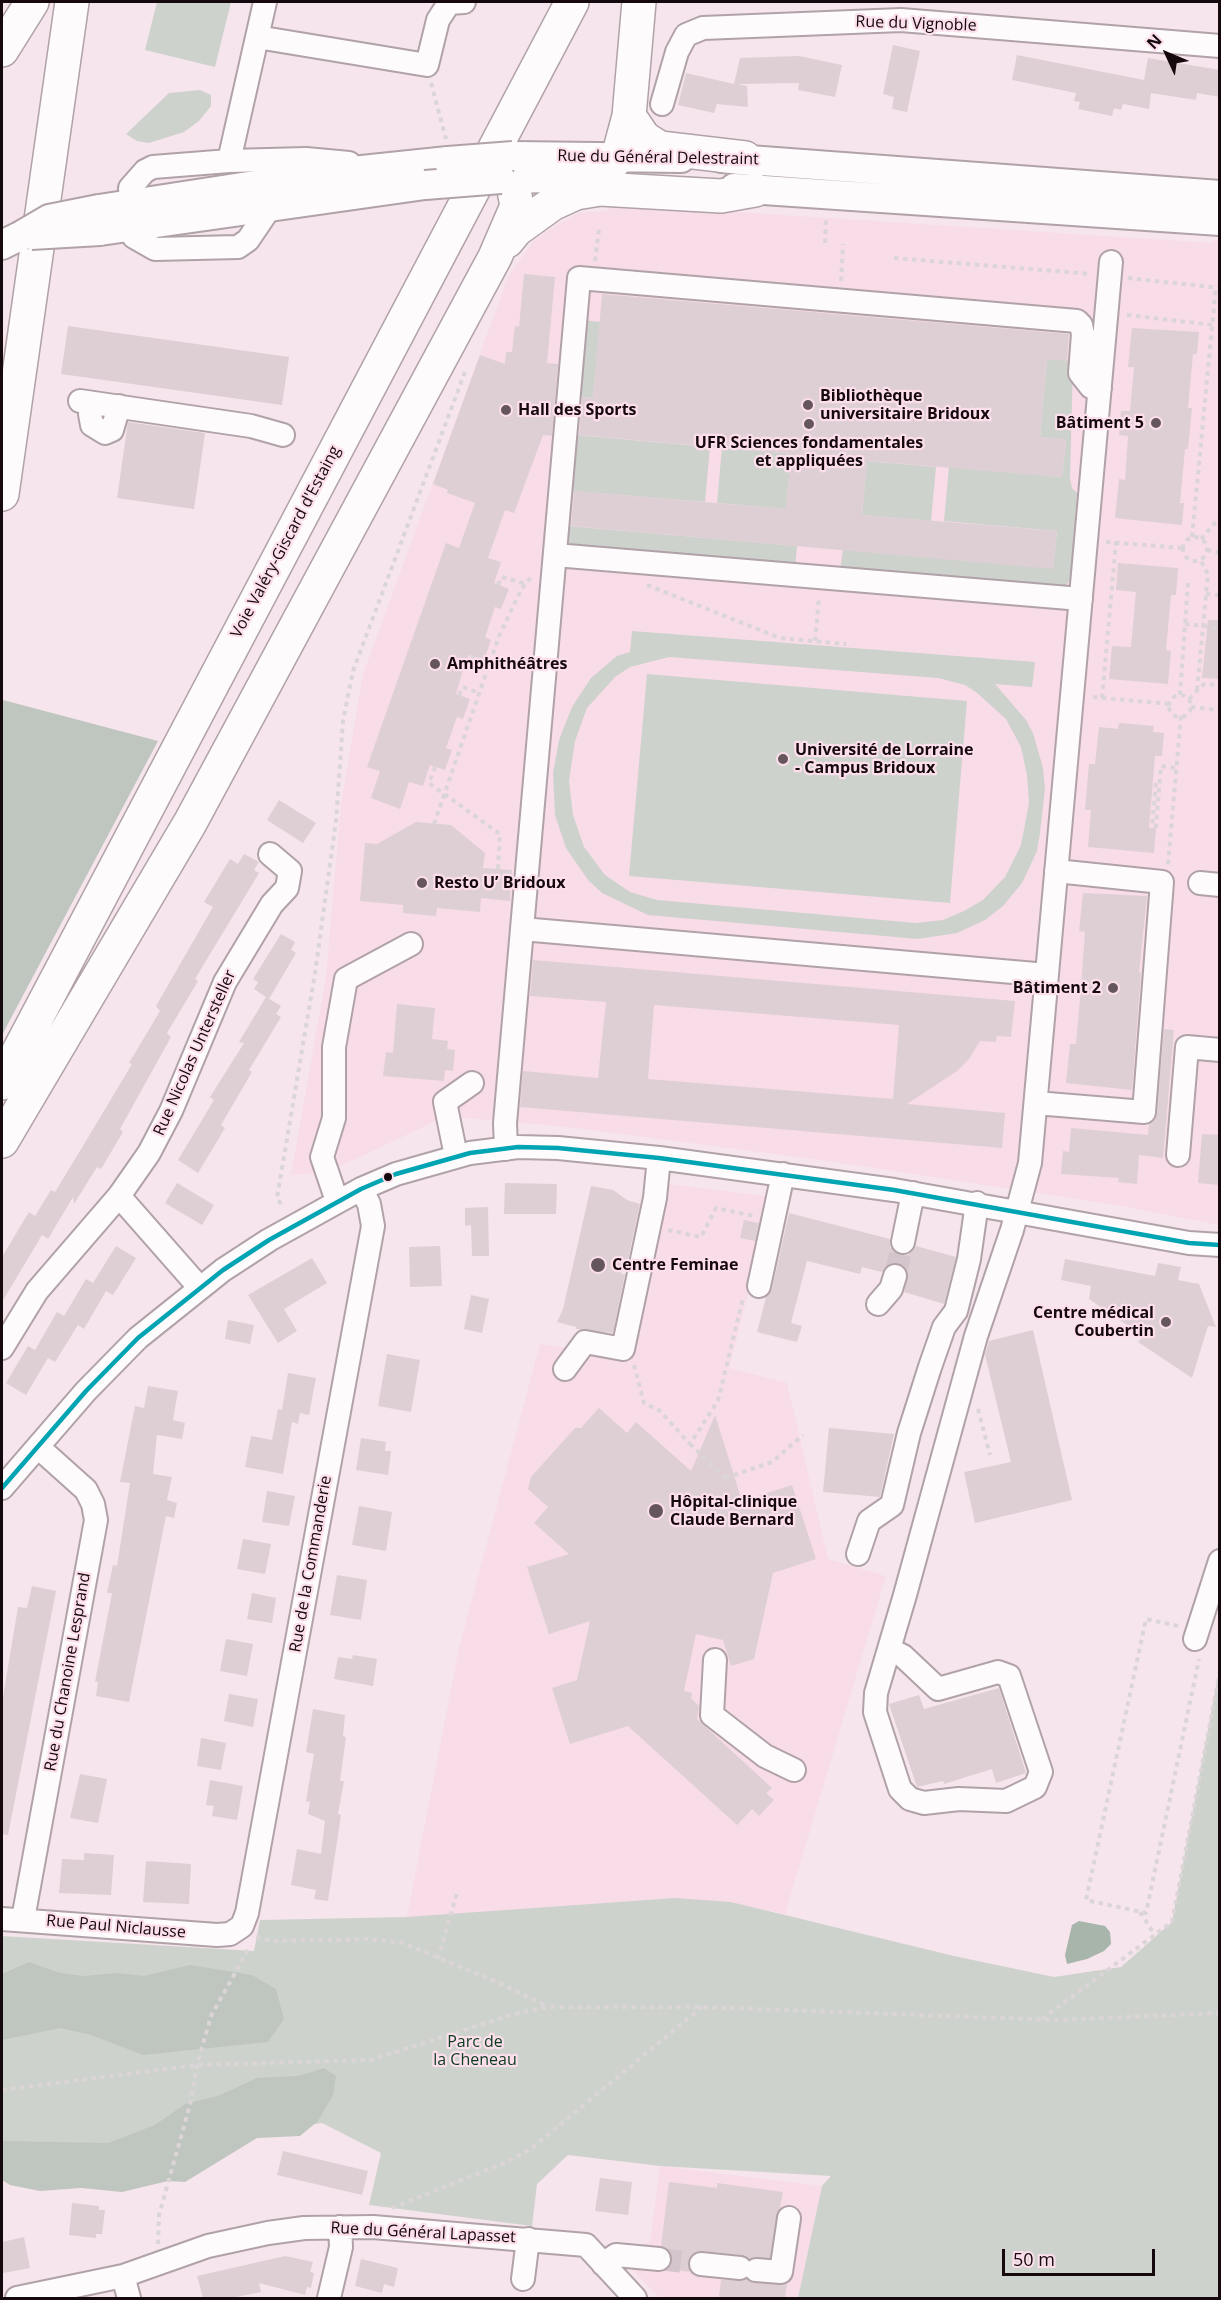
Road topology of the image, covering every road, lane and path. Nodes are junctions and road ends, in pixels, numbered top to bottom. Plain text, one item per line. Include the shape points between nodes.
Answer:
1 (32, 2) edge
2 (72, 2) edge
3 (265, 2) edge
4 (464, 2) edge
5 (572, 2) edge
6 (639, 2) edge
7 (257, 37) junction
8 (1220, 46) edge
9 (2, 50) edge
10 (428, 65) junction
11 (662, 104) dead end
12 (629, 116) junction
13 (745, 158) junction
14 (229, 161) junction
15 (448, 161) junction
16 (386, 167) junction
17 (610, 167) junction
18 (504, 168) junction
19 (755, 190) junction
20 (1220, 195) edge
21 (131, 215) junction
22 (1220, 220) edge
23 (599, 229) dead end
24 (11, 240) edge
25 (843, 244) dead end
26 (596, 252) dead end
27 (495, 257) junction
28 (894, 258) dead end
29 (1111, 269) junction
30 (841, 277) dead end
31 (1218, 287) edge
32 (1106, 312) junction
33 (1213, 325) junction
34 (467, 367) dead end
35 (1100, 388) junction
36 (87, 402) dead end
37 (283, 435) dead end
38 (2, 494) edge
39 (1220, 517) edge
40 (1192, 537) junction
41 (1201, 539) junction
42 (1086, 540) junction
43 (1116, 542) junction
44 (1183, 548) junction
45 (1207, 550) junction
46 (1220, 553) edge
47 (555, 555) junction
48 (1200, 559) junction
49 (1188, 583) dead end
50 (526, 584) junction
51 (643, 584) dead end
52 (498, 585) dead end
53 (1206, 594) junction
54 (1220, 595) edge
55 (1081, 599) junction
56 (1185, 624) junction
57 (1203, 626) junction
58 (1220, 628) edge
59 (846, 644) dead end
60 (473, 656) dead end
61 (488, 670) junction
62 (1220, 685) edge
63 (1197, 690) junction
64 (480, 693) junction
65 (1072, 694) junction
66 (459, 695) dead end
67 (1180, 695) junction
68 (1102, 698) junction
69 (1189, 699) junction
70 (1170, 704) junction
71 (1191, 707) junction
72 (1218, 710) dead end
73 (1181, 716) junction
74 (435, 767) dead end
75 (1176, 768) junction
76 (1156, 783) dead end
77 (445, 792) junction
78 (434, 824) dead end
79 (270, 854) dead end
80 (498, 869) dead end
81 (1056, 871) junction
82 (1162, 882) junction
83 (522, 929) junction
84 (411, 944) dead end
85 (1047, 975) junction
86 (1220, 1050) edge
87 (2, 1083) edge
88 (472, 1083) dead end
89 (1036, 1103) junction
90 (2, 1141) edge
91 (506, 1149) junction
92 (1178, 1155) dead end
93 (456, 1156) junction
94 (659, 1158) junction
95 (783, 1174) junction
96 (361, 1189) junction
97 (913, 1193) junction
98 (119, 1196) junction
99 (337, 1201) junction
100 (977, 1203) junction
101 (281, 1204) dead end
102 (1016, 1210) junction
103 (763, 1217) dead end
104 (650, 1225) junction
105 (903, 1242) tunnel mouth
106 (1220, 1245) edge
107 (895, 1276) tunnel mouth
108 (752, 1286) joint
109 (200, 1287) junction
110 (878, 1304) dead end
111 (2, 1348) edge
112 (633, 1360) dead end
113 (565, 1369) dead end
114 (803, 1435) dead end
115 (690, 1444) junction
116 (38, 1447) junction
117 (2, 1488) edge
118 (858, 1554) dead end
119 (1220, 1561) edge
120 (1195, 1639) junction
121 (889, 1649) junction
122 (715, 1660) dead end
123 (1220, 1671) edge
124 (794, 1770) dead end
125 (457, 1893) dead end
126 (1140, 1912) junction
127 (12, 1919) edge
128 (243, 1932) junction
129 (1155, 1935) junction
130 (438, 1959) junction
131 (548, 2007) junction
132 (702, 2007) junction
133 (1220, 2013) edge
134 (1041, 2020) junction
135 (197, 2065) junction
136 (2, 2090) edge
137 (789, 2218) dead end
138 (373, 2227) junction
139 (340, 2228) junction
140 (528, 2239) junction
141 (659, 2259) tunnel mouth
142 (162, 2260) junction
143 (603, 2264) junction
144 (701, 2264) tunnel mouth
145 (123, 2276) junction
146 (523, 2279) dead end
147 (17, 2298) edge
148 (129, 2298) edge
149 (329, 2298) edge
150 (635, 2298) edge

1 - 9 highway
2 - 38 highway
3 - 7 street
4 - 10 street via 449,3 438,20
5 - 87 highway, Voie Valéry-Giscard d'Estaing
6 - 12 highway
7 - 10 street
7 - 14 street
8 - 11 street, Rue du Vignoble via 901,20 703,28 686,34
10 - 15 path
12 - 13 highway via 644,138 660,148
12 - 17 highway
13 - 17 main road, Rue du Général Delestraint
13 - 20 main road, Rue du Général Delestraint
14 - 16 street via 306,159
14 - 21 street via 153,167 145,171 130,188
15 - 16 main road, Rue du Général Delestraint
15 - 18 main road, Rue du Général Delestraint, bridge
16 - 21 main road, Rue du Général Delestraint
17 - 18 main road, Rue du Général Delestraint
17 - 19 main road, Rue du Général Delestraint
18 - 21 main road, Rue du Général Delestraint, bridge via 425,185 271,206
18 - 27 highway via 517,206
19 - 22 main road, Rue du Général Delestraint
19 - 27 highway via 721,196 600,189 576,194 534,215
21 - 24 main road, Rue du Général Delestraint, bridge
23 - 26 path
25 - 30 path
27 - 90 highway via 190,823
28 - 29 path
29 - 31 path
29 - 32 street
31 - 33 path
32 - 33 path
32 - 35 street
33 - 40 path
34 - 101 path via 353,671 342,721 336,821 315,972 277,1198
35 - 42 street
35 - 47 street via 1091,387 1080,374 1083,334 1077,321 579,278
36 - 37 street via 251,426
39 - 41 path
40 - 41 path
40 - 44 path
41 - 45 path
42 - 43 path
42 - 55 street
43 - 44 path
43 - 68 path
44 - 48 path via 1188,558
45 - 46 path
45 - 48 path
47 - 50 path
47 - 55 street
47 - 83 street
48 - 53 path via 1208,574
49 - 56 path
50 - 52 path via 502,577
50 - 61 path via 512,606
51 - 59 path via 780,638
53 - 54 path
53 - 57 path
55 - 65 street
56 - 57 path
56 - 67 path
57 - 58 path
57 - 63 path
60 - 61 path via 471,665
61 - 64 path
62 - 63 path via 1204,684
63 - 69 path
64 - 66 path via 463,687
64 - 77 path
65 - 68 path
65 - 81 street
67 - 69 path
67 - 70 path
68 - 70 path
69 - 71 path
70 - 73 path via 1174,714
71 - 72 path
71 - 73 path
73 - 75 path
74 - 77 path via 429,783
75 - 76 path via 1161,766 1156,826 1152,826
75 - 82 path via 1168,864
77 - 78 path
77 - 80 path via 500,834
79 - 98 street, Rue Nicolas Untersteller via 290,871 287,888 272,904 225,982 171,1111 149,1153
81 - 82 street
81 - 85 street
82 - 89 street via 1144,1112
83 - 85 street
83 - 91 street
84 - 99 street via 346,979 334,1047 334,1118 322,1157
85 - 89 street
86 - 92 street via 1187,1047
88 - 93 street via 445,1102
89 - 102 street via 1030,1163
91 - 93 street
91 - 94 street via 586,1149
93 - 96 street
94 - 95 street
94 - 104 street
95 - 97 street
95 - 108 street
96 - 99 street
96 - 128 street, Rue de la Commanderie via 373,1226
97 - 100 street
97 - 105 street
98 - 109 street
98 - 111 street, Rue Nicolas Untersteller via 37,1291
99 - 109 street via 269,1240
100 - 102 street
100 - 118 street via 956,1311 944,1327 930,1367 892,1505 869,1521
102 - 106 street via 1189,1243
102 - 121 street via 976,1336
103 - 104 path via 716,1208 701,1237
104 - 113 street via 623,1349 585,1342
107 - 110 street via 891,1289
108 - 115 path via 718,1401
109 - 116 street via 138,1338
112 - 115 path via 644,1402 660,1411
114 - 115 path via 772,1462 725,1481
116 - 117 street
116 - 127 street, Rue du Chanoine Lesprand via 86,1490 96,1520
119 - 120 street
120 - 126 path via 1146,1912
120 - 126 path via 1146,1619 1086,1900
121 - 121 street via 903,1656 938,1689 998,1671 1009,1676 1041,1772 1035,1787 1006,1801 959,1799 924,1803 910,1799 900,1789 875,1712 876,1693
122 - 124 street via 712,1715 765,1756
123 - 129 path via 1172,1922
125 - 130 path
126 - 129 path
127 - 128 street, Rue Paul Niclausse via 217,1935
128 - 130 path via 273,1941 403,1943
128 - 135 path via 238,1964 211,2016
129 - 134 path
130 - 131 path
131 - 132 path
131 - 135 path via 514,2014 371,2060
132 - 134 path
132 - 138 path via 532,2148 507,2162 395,2206
133 - 134 path
135 - 136 path
135 - 142 path via 159,2216 157,2237
137 - 144 street via 781,2272
138 - 139 street, Rue du Général Lapasset
138 - 140 street, Rue du Général Lapasset
139 - 142 street, Rue du Général Lapasset via 268,2233
139 - 149 street via 341,2247
140 - 143 street, Rue du Général Lapasset via 586,2245
140 - 146 street
141 - 143 street via 616,2255
142 - 145 street, Rue du Général Lapasset
143 - 150 street, Rue du Général Lapasset
145 - 147 street, Rue du Général Lapasset
145 - 148 street

